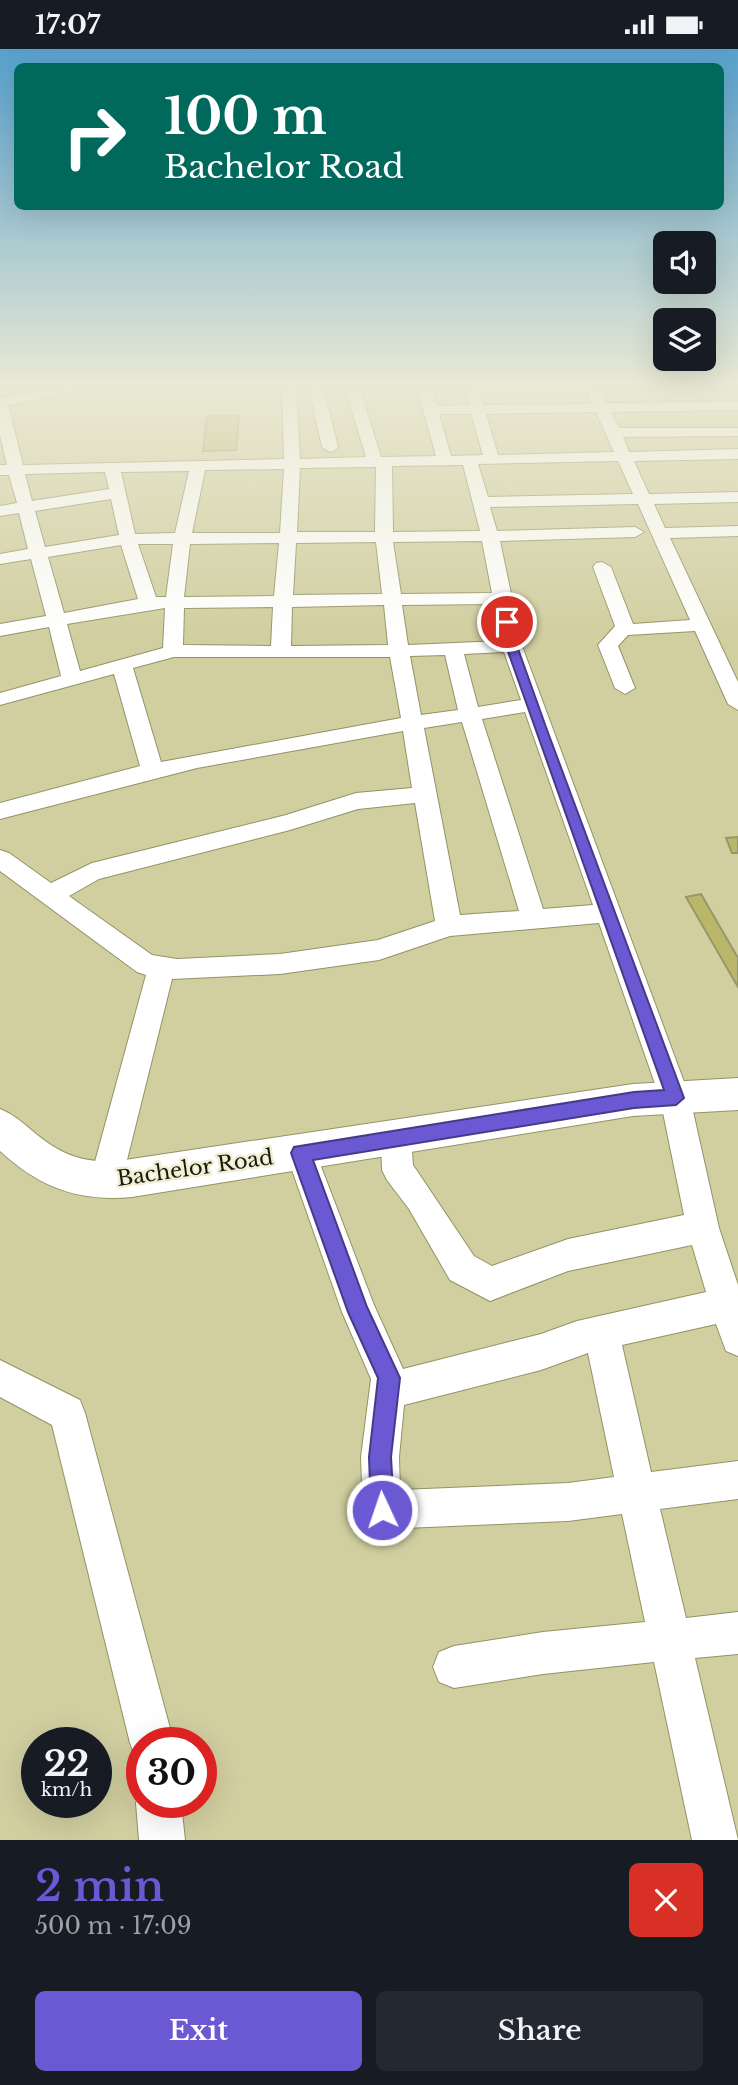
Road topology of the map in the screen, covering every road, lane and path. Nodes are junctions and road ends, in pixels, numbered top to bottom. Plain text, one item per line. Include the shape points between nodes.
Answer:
1 (7, 470) edge
2 (113, 471) edge
3 (197, 471) edge
4 (292, 471) edge
5 (380, 471) edge
6 (472, 471) edge
7 (631, 471) edge
8 (118, 493) junction
9 (738, 497) edge
10 (644, 499) junction
11 (481, 502) junction
12 (28, 507) junction
13 (0, 511) edge
14 (738, 531) edge
15 (635, 532) dead end
16 (659, 533) junction
17 (384, 537) junction
18 (490, 537) junction
19 (286, 538) junction
20 (128, 539) junction
21 (181, 539) junction
22 (40, 552) junction
23 (0, 559) edge
24 (601, 567) dead end
25 (502, 598) junction
26 (395, 600) junction
27 (149, 603) junction
28 (173, 603) junction
29 (282, 603) junction
30 (57, 620) junction
31 (702, 625) junction
32 (625, 628) junction
33 (0, 630) edge
34 (512, 646) junction
35 (453, 649) junction
36 (173, 651) junction
37 (399, 651) junction
38 (281, 653) junction
39 (122, 666) junction
40 (732, 677) edge
41 (72, 680) junction
42 (625, 688) dead end
43 (0, 699) edge
44 (738, 704) edge
45 (532, 705) junction
46 (470, 715) junction
47 (412, 723) junction
48 (153, 771) junction
49 (424, 794) junction
50 (0, 811) edge
51 (0, 859) edge
52 (48, 896) junction
53 (608, 913) junction
54 (534, 919) junction
55 (449, 926) junction
56 (162, 967) junction
57 (738, 1094) edge
58 (676, 1098) junction
59 (0, 1126) edge
60 (396, 1138) junction
61 (301, 1153) junction
62 (106, 1180) junction
63 (703, 1228) junction
64 (727, 1304) junction
65 (601, 1332) junction
66 (738, 1339) edge
67 (0, 1378) edge
68 (388, 1391) junction
69 (738, 1481) edge
70 (636, 1493) junction
71 (738, 1633) edge
72 (668, 1641) junction
73 (454, 1667) dead end
74 (148, 1727) edge
75 (160, 1818) edge
76 (162, 1840) edge
77 (715, 1840) edge

1 - 12 street
2 - 8 street
3 - 21 street
4 - 19 street
5 - 17 street
6 - 11 street
7 - 10 street
8 - 12 street
8 - 20 street
9 - 10 street
10 - 11 street
10 - 16 street
11 - 18 street
12 - 13 street
12 - 22 street
14 - 16 street
15 - 18 street
16 - 31 street
17 - 18 street
17 - 19 street
17 - 26 street
18 - 25 street
19 - 21 street
19 - 29 street
20 - 21 street
20 - 22 street
20 - 27 street
21 - 28 street
22 - 23 street
22 - 30 street
24 - 32 street
25 - 26 street
25 - 34 street
26 - 29 street
26 - 37 street
27 - 28 street
27 - 30 street
28 - 29 street
28 - 36 street
29 - 38 street
30 - 33 street
30 - 41 street
31 - 32 street
31 - 40 street
32 - 42 street via 608,642
34 - 35 street
34 - 45 street
35 - 37 street
35 - 46 street
36 - 38 street
36 - 39 street
37 - 38 street
37 - 47 street
39 - 41 street
39 - 48 street
40 - 44 street
41 - 43 street
45 - 46 street
45 - 53 street
46 - 47 street
46 - 54 street
47 - 48 street
47 - 49 street
48 - 50 street via 73,788
49 - 52 street via 356,801 92,871
49 - 55 street
51 - 52 street
52 - 56 street via 146,965
53 - 54 street
53 - 58 street
54 - 55 street
55 - 56 street via 380,950 292,963 213,969
56 - 62 street
57 - 58 main road, Bachelor Road
58 - 60 main road, Bachelor Road via 634,1100
58 - 63 street
59 - 62 main road, Bachelor Road via 23,1148 67,1175
60 - 61 main road, Bachelor Road
60 - 63 street via 398,1170 462,1268 490,1284 533,1264 580,1251
61 - 62 main road, Bachelor Road
61 - 68 street via 359,1312 389,1378
63 - 64 street
64 - 65 street
64 - 66 street
65 - 68 street
65 - 70 street
67 - 74 street via 66,1413
68 - 70 street via 380,1457 382,1510
69 - 70 street
70 - 72 street
71 - 72 street
72 - 73 street
72 - 77 street
75 - 76 street

